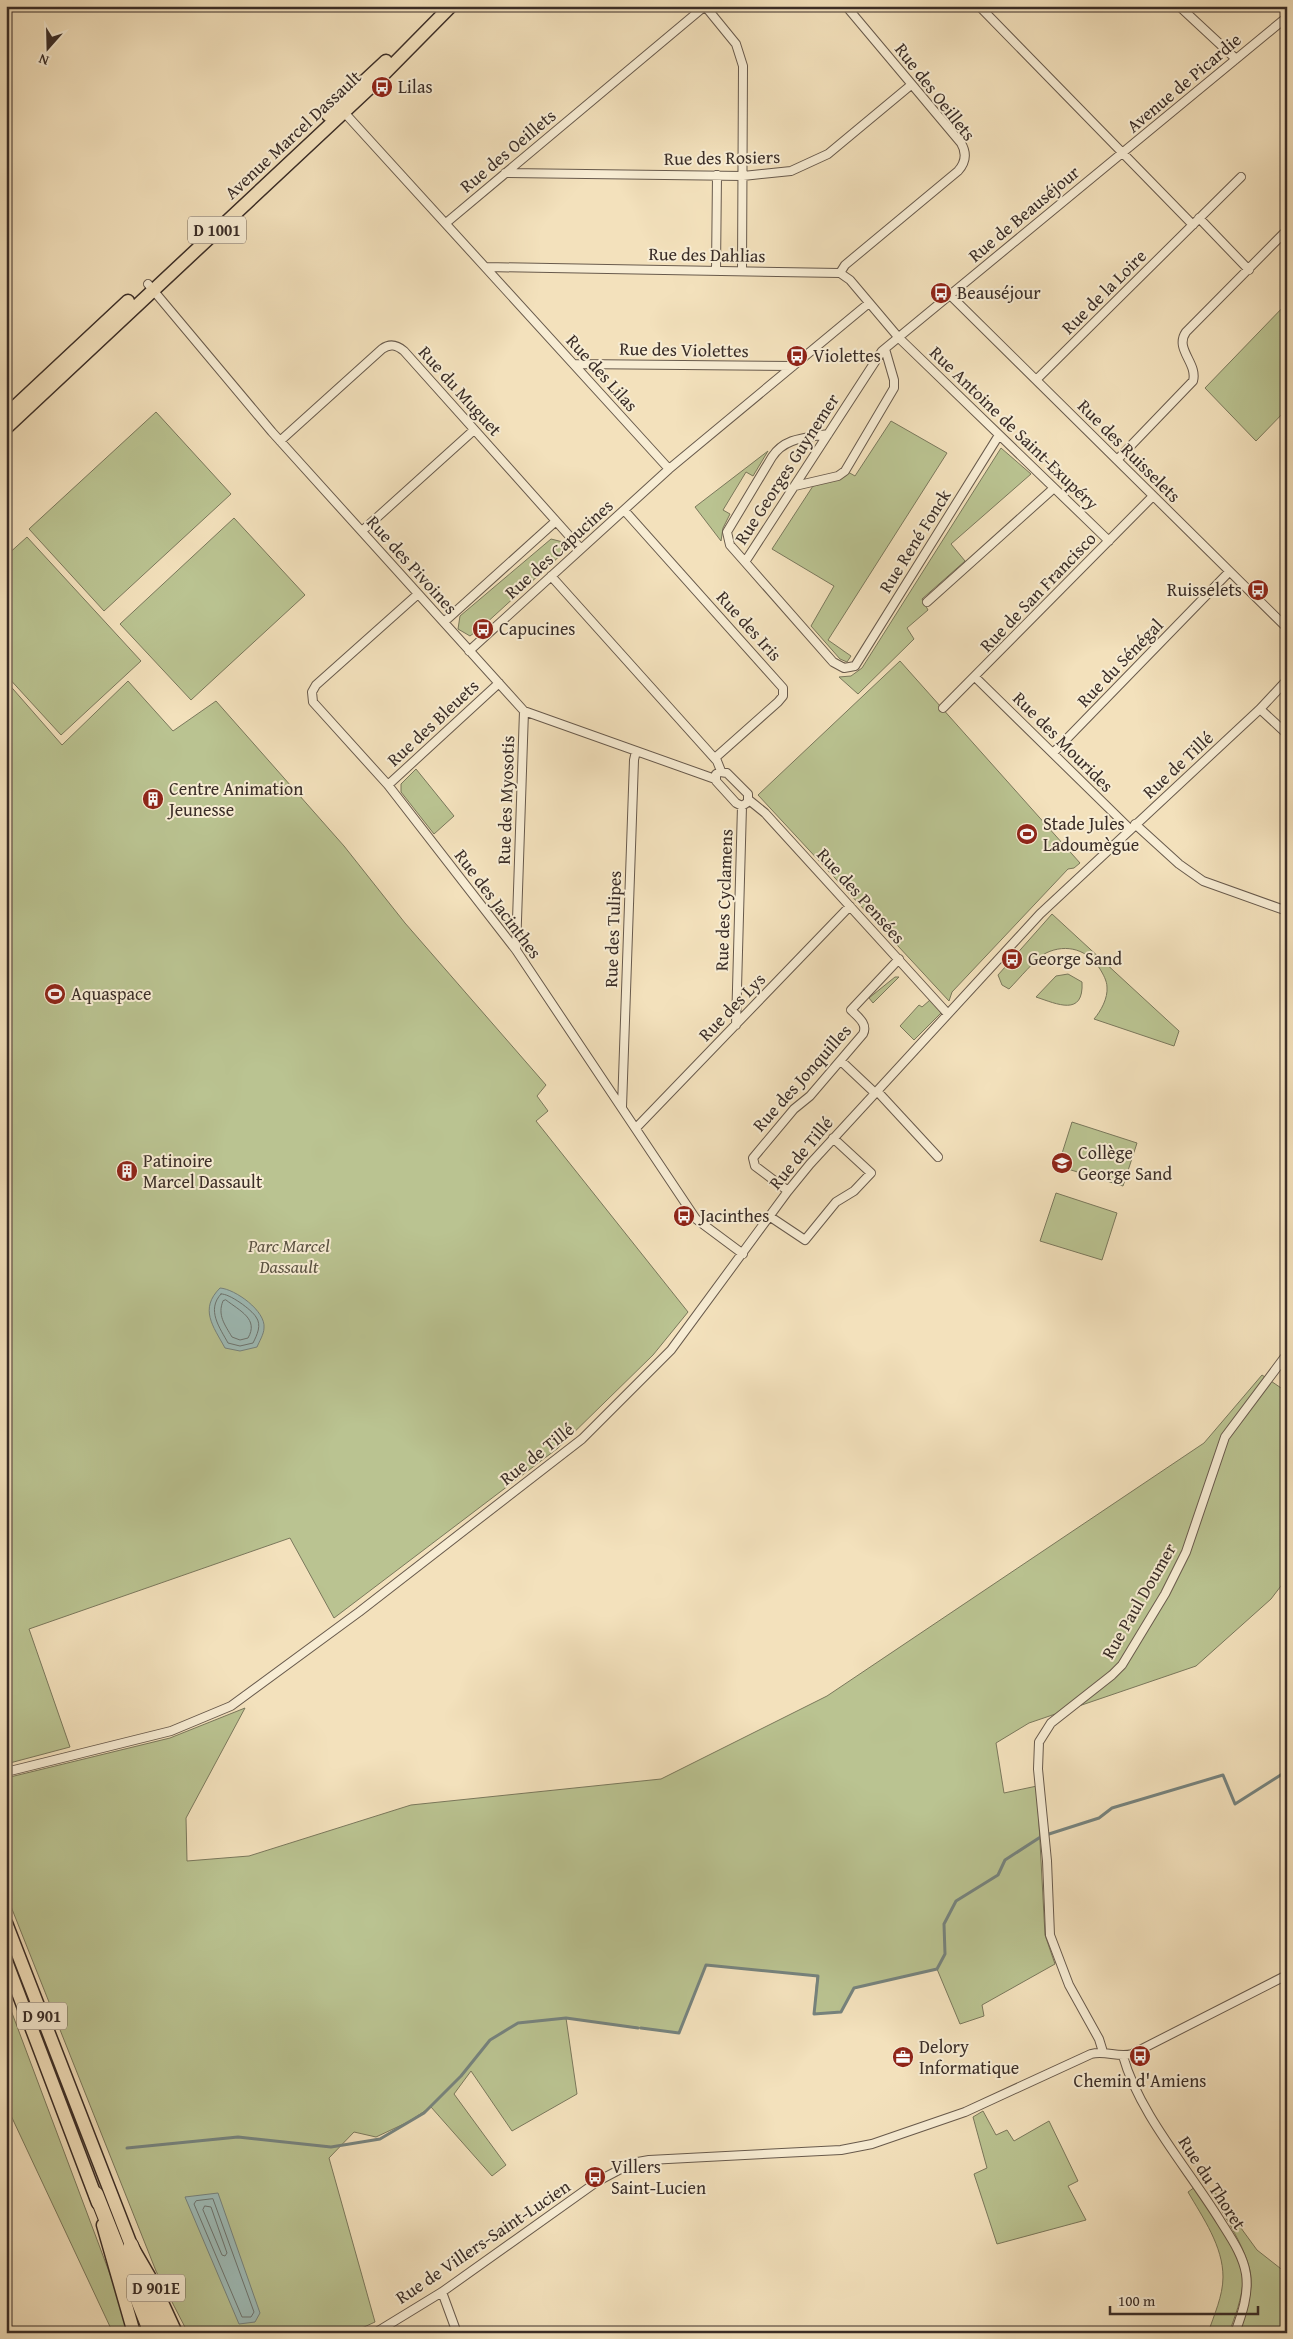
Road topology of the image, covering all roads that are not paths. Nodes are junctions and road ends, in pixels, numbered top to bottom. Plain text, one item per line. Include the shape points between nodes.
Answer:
1 (451, 6) edge
2 (705, 6) edge
3 (846, 6) edge
4 (979, 6) edge
5 (1180, 6) edge
6 (1287, 17) edge
7 (1236, 59) junction
8 (911, 86) junction
9 (341, 108) junction
10 (1123, 153) junction
11 (505, 173) junction
12 (717, 176) junction
13 (743, 176) junction
14 (1240, 177) dead end
15 (1196, 222) junction
16 (446, 223) junction
17 (1287, 230) edge
18 (486, 267) junction
19 (716, 270) junction
20 (1249, 270) junction
21 (742, 271) junction
22 (840, 273) junction
23 (150, 287) junction
24 (950, 295) junction
25 (869, 303) junction
26 (899, 338) junction
27 (885, 348) junction
28 (574, 364) junction
29 (793, 366) junction
30 (1036, 380) junction
31 (7, 423) edge
32 (474, 430) junction
33 (828, 434) junction
34 (999, 434) junction
35 (280, 440) junction
36 (1116, 460) junction
37 (669, 469) junction
38 (795, 486) junction
39 (1054, 488) junction
40 (1153, 496) junction
41 (624, 510) junction
42 (556, 521) junction
43 (362, 531) junction
44 (1109, 541) junction
45 (581, 549) junction
46 (745, 562) junction
47 (1229, 572) junction
48 (551, 576) junction
49 (418, 594) junction
50 (927, 602) dead end
51 (444, 622) junction
52 (1287, 628) edge
53 (469, 651) junction
54 (857, 664) joint
55 (976, 677) junction
56 (1287, 680) edge
57 (499, 684) junction
58 (943, 708) dead end
59 (1260, 709) junction
60 (524, 711) junction
61 (1287, 734) edge
62 (636, 751) junction
63 (1053, 753) junction
64 (715, 758) junction
65 (721, 771) junction
66 (716, 779) junction
67 (388, 785) junction
68 (749, 800) junction
69 (742, 806) junction
70 (1133, 826) junction
71 (850, 906) junction
72 (1287, 910) edge
73 (516, 950) junction
74 (899, 960) junction
75 (948, 1014) junction
76 (736, 1025) junction
77 (841, 1061) junction
78 (876, 1092) junction
79 (622, 1107) junction
80 (636, 1128) junction
81 (833, 1138) junction
82 (938, 1157) dead end
83 (788, 1191) junction
84 (769, 1216) junction
85 (743, 1254) junction
86 (1287, 1354) edge
87 (6, 1772) edge
88 (6, 1923) edge
89 (6, 1960) edge
90 (1287, 1975) edge
91 (1103, 2052) junction
92 (1123, 2056) junction
93 (96, 2194) junction
94 (131, 2246) junction
95 (442, 2292) junction
96 (134, 2333) edge
97 (150, 2333) edge
98 (165, 2333) edge
99 (176, 2333) edge
100 (374, 2333) edge
101 (457, 2333) edge
102 (1235, 2333) edge

1 - 9 main road, Avenue Marcel Dassault / D 1001 via 398,60
2 - 11 street, Rue des Oeillets
2 - 13 street via 736,44 742,60
3 - 8 street, Rue des Oeillets
4 - 10 street
5 - 7 street
6 - 7 street, Avenue de Picardie
7 - 10 street, Avenue de Picardie
8 - 13 street, Rue des Rosiers via 820,158 791,171
8 - 22 street, Rue des Oeillets via 961,143 964,163 845,265
9 - 16 street, Rue des Lilas
9 - 23 main road, Avenue Marcel Dassault / D 1001
10 - 15 street
10 - 24 street, Rue de Beauséjour
11 - 12 street, Rue des Rosiers
11 - 16 street, Rue des Oeillets
12 - 13 street, Rue des Rosiers
12 - 19 street
13 - 21 street
14 - 15 street, Rue de la Loire
15 - 20 street
15 - 30 street, Rue de la Loire
16 - 18 street, Rue des Lilas
17 - 20 street
18 - 19 street, Rue des Dahlias
18 - 28 street, Rue des Lilas
19 - 21 street, Rue des Dahlias
20 - 36 street via 1184,335 1182,345 1194,373 1190,384
21 - 22 street, Rue des Dahlias
22 - 25 street
23 - 31 main road, Avenue Marcel Dassault / D 1001
23 - 35 street, Rue des Pivoines
24 - 26 street, Rue de Beauséjour
24 - 30 street, Rue des Ruisselets
25 - 26 street
25 - 29 street
26 - 27 street, Rue Georges Guynemer
26 - 34 street, Rue Antoine de Saint-Exupéry
27 - 33 street, Rue Georges Guynemer
27 - 38 street via 894,388 845,471 838,476
28 - 29 street, Rue des Violettes
28 - 37 street, Rue des Lilas
29 - 37 street
30 - 36 street, Rue des Ruisselets
32 - 35 street, Rue du Muguet via 404,351 392,345 382,349
32 - 42 street, Rue du Muguet
32 - 43 street
33 - 38 street, Rue Georges Guynemer
33 - 46 street via 786,442 772,457 727,532 730,545
34 - 39 street, Rue Antoine de Saint-Exupéry
34 - 54 street, Rue René Fonck
35 - 43 street, Rue des Pivoines
36 - 40 street, Rue des Ruisselets
37 - 41 street, Rue des Capucines
38 - 46 street, Rue Georges Guynemer
39 - 44 street, Rue Antoine de Saint-Exupéry
39 - 50 street
40 - 44 street, Rue de San Francisco
40 - 47 street, Rue des Ruisselets
41 - 45 street, Rue des Capucines
41 - 64 street, Rue des Iris via 783,688 783,696 778,702
42 - 45 street, Rue du Muguet
42 - 51 street, Rue des Capucines
43 - 49 street, Rue des Pivoines
44 - 55 street, Rue de San Francisco
45 - 48 street, Rue des Capucines
46 - 54 street, Rue Georges Guynemer via 833,662 848,668
47 - 52 street, Rue des Ruisselets
47 - 63 street, Rue du Sénégal
48 - 53 street, Rue des Capucines
48 - 64 street, Rue des Pensées
49 - 51 street, Rue des Pivoines
49 - 67 street, Rue des Jacinthes via 312,692 316,706
51 - 53 street, Rue des Pivoines
53 - 57 street, Rue des Pivoines
55 - 58 street, Rue de San Francisco
55 - 63 street, Rue des Mourides
56 - 59 street, Rue de Tillé
57 - 60 street, Rue des Pivoines
57 - 67 street, Rue des Bleuets
59 - 61 street
59 - 70 street, Rue de Tillé
60 - 62 street, Rue des Pivoines
60 - 73 street, Rue des Myosotis
62 - 66 street, Rue des Pivoines
62 - 79 street, Rue des Tulipes
63 - 70 street, Rue des Mourides
64 - 65 street, Rue des Pensées
65 - 66 street via 716,774
65 - 68 street, Rue des Pensées via 748,794
66 - 69 street
67 - 73 street, Rue des Jacinthes
68 - 69 street
68 - 71 street, Rue des Pensées via 765,813
69 - 76 street, Rue des Cyclamens
70 - 72 street, Rue des Mourides via 1203,881
70 - 75 street, Rue de Tillé via 1052,902
71 - 74 street, Rue des Pensées
71 - 76 street, Rue des Lys
73 - 79 street, Rue des Jacinthes
74 - 75 street, Rue des Pensées
74 - 77 street, Rue des Jonquilles via 851,1010 862,1021 865,1032
75 - 78 street, Rue de Tillé
76 - 80 street, Rue des Lys
77 - 78 street
77 - 83 street, Rue des Jonquilles via 794,1109 753,1158 755,1166
78 - 81 street, Rue de Tillé
78 - 82 street
79 - 80 street, Rue des Jacinthes
80 - 85 street, Rue des Jacinthes via 696,1219
81 - 83 street, Rue de Tillé
81 - 84 street via 870,1173 854,1191 836,1202 805,1240
83 - 84 street, Rue de Tillé
84 - 85 street, Rue de Tillé
85 - 87 street, Rue de Tillé via 670,1350 588,1434 268,1681 231,1706 149,1738
86 - 91 street, Rue Paul Doumer via 1225,1437 1184,1557 1122,1665 1050,1723 1039,1742 1049,1927 1069,1985
88 - 94 main road, D 901
89 - 93 main road, D 901
90 - 92 street, Rue de Villers-Saint-Lucien via 1139,2052
91 - 92 street, Rue de Villers-Saint-Lucien
91 - 95 street, Rue de Villers-Saint-Lucien via 1085,2056 965,2112 863,2147 649,2160 632,2164 593,2184
92 - 102 street, Rue du Thoret via 1153,2118 1243,2261 1246,2295
93 - 96 main road
93 - 97 highway, D 901
94 - 98 highway, D 901
94 - 99 main road, D 901E via 153,2283
95 - 100 street, Rue de Villers-Saint-Lucien
95 - 101 street

